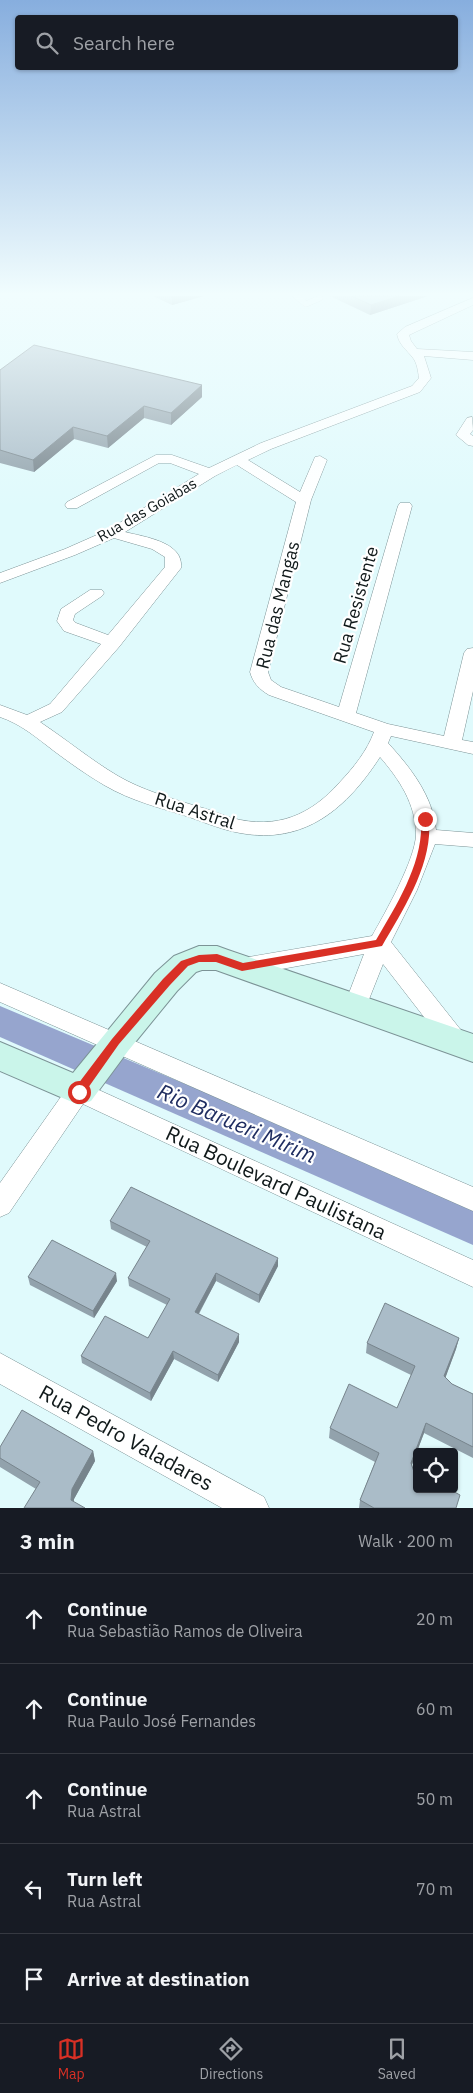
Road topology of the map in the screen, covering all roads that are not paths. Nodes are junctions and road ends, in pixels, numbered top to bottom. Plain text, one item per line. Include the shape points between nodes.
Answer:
1 (422, 366) edge
2 (472, 421) edge
3 (473, 442) edge
4 (237, 460) junction
5 (320, 460) dead end
6 (210, 473) junction
7 (304, 500) junction
8 (72, 505) dead end
9 (405, 506) dead end
10 (113, 533) junction
11 (0, 578) edge
12 (96, 593) dead end
13 (113, 643) junction
14 (473, 653) edge
15 (0, 712) edge
16 (346, 715) junction
17 (28, 721) junction
18 (382, 737) junction
19 (452, 743) junction
20 (473, 748) edge
21 (426, 836) junction
22 (473, 840) edge
23 (379, 943) junction
24 (242, 967) junction
25 (0, 992) edge
26 (356, 1006) junction
27 (465, 1044) edge
28 (111, 1048) junction
29 (0, 1056) edge
30 (83, 1087) junction
31 (473, 1198) edge
32 (0, 1205) edge
33 (473, 1274) edge
34 (0, 1368) edge
35 (253, 1508) edge

1 - 4 street, Rua das Goiabas via 425,378 416,389 286,437
2 - 3 street via 463,435
4 - 6 street, Rua das Goiabas
4 - 7 street
5 - 7 street, Rua das Mangas
6 - 8 street via 172,459 156,459
6 - 10 street, Rua das Goiabas
7 - 16 street, Rua das Mangas via 259,672 260,679 275,691
9 - 16 street, Rua Resistente
10 - 11 street, Rua das Goiabas
10 - 13 street via 164,549 174,561 173,568
12 - 13 street via 67,612 65,621 70,627
13 - 17 street via 56,708
14 - 19 street
15 - 17 street, Rua Astral
16 - 18 street, Rua das Mangas
17 - 18 street, Rua Astral via 114,782 169,804 244,827 275,828 299,823 318,814 339,796
18 - 19 street, Rua das Mangas
18 - 21 street via 411,787 425,819
19 - 20 street, Rua das Mangas
21 - 22 street
21 - 23 street via 402,903
23 - 24 street
23 - 26 street
23 - 27 street
24 - 26 main road
24 - 28 main road via 217,958 199,958 185,964
25 - 28 street
26 - 27 main road
28 - 30 main road
28 - 31 street
29 - 30 main road
30 - 32 street
30 - 33 street, Rua Boulevard Paulistana
34 - 35 street, Rua Pedro Valadares

